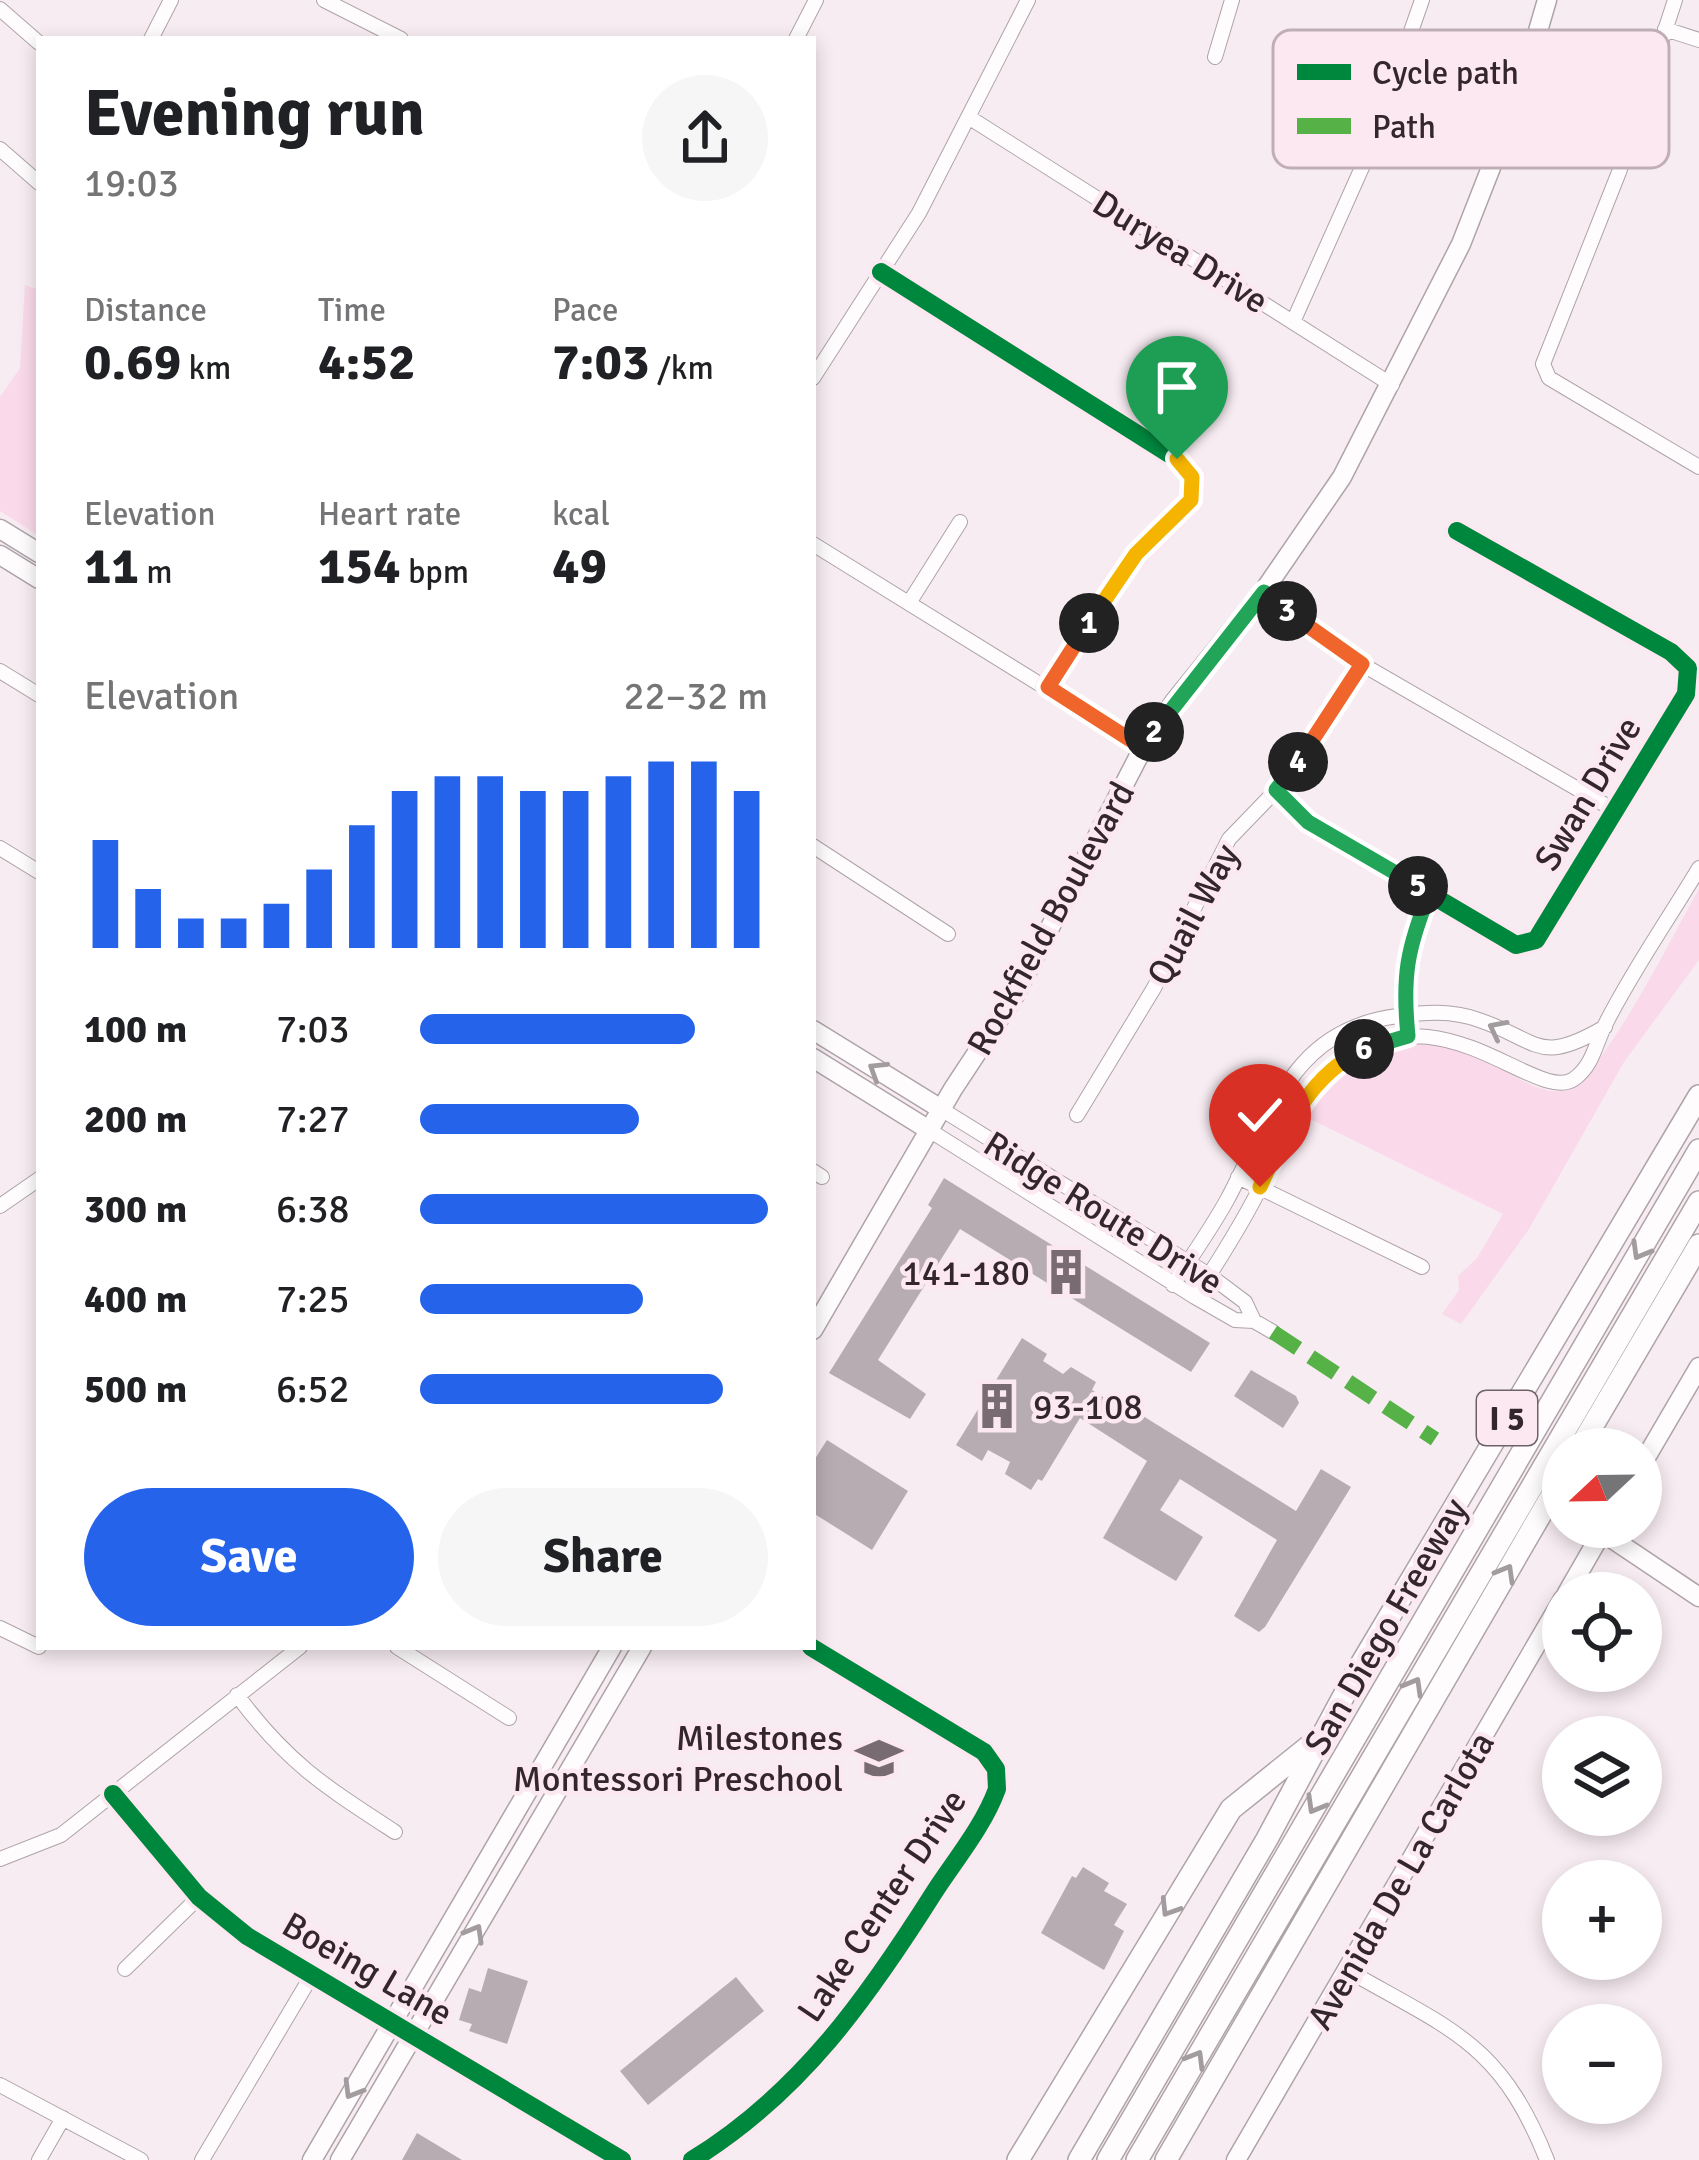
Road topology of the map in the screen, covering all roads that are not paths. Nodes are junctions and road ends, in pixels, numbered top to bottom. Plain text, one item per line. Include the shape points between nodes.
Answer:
1 (171, 0) edge
2 (324, 0) edge
3 (816, 0) edge
4 (1028, 0) edge
5 (1232, 0) edge
6 (1422, 0) edge
7 (1547, 0) edge
8 (1675, 0) edge
9 (0, 9) edge
10 (1665, 29) joint
11 (1411, 30) edge
12 (1538, 30) edge
13 (1668, 30) edge
14 (1669, 30) edge
15 (153, 36) edge
16 (395, 36) edge
17 (798, 36) edge
18 (36, 40) edge
19 (1699, 40) edge
20 (1215, 57) dead end
21 (970, 118) junction
22 (0, 149) edge
23 (1362, 168) edge
24 (1491, 168) edge
25 (1620, 168) edge
26 (36, 179) edge
27 (881, 272) junction
28 (1294, 322) junction
29 (816, 373) edge
30 (1392, 385) junction
31 (1699, 467) edge
32 (960, 522) dead end
33 (0, 529) edge
34 (1457, 531) dead end
35 (816, 546) edge
36 (36, 551) edge
37 (0, 555) edge
38 (36, 577) edge
39 (1264, 592) junction
40 (909, 603) junction
41 (1362, 664) junction
42 (0, 670) edge
43 (1048, 687) junction
44 (36, 693) edge
45 (1143, 748) junction
46 (1276, 790) junction
47 (1614, 810) junction
48 (0, 848) edge
49 (816, 848) edge
50 (1699, 868) edge
51 (36, 870) edge
52 (1430, 892) junction
53 (948, 934) dead end
54 (1406, 1015) junction
55 (1604, 1027) junction
56 (816, 1032) edge
57 (1408, 1036) junction
58 (816, 1060) edge
59 (1699, 1096) edge
60 (941, 1109) junction
61 (1077, 1115) dead end
62 (928, 1130) junction
63 (1699, 1150) edge
64 (1238, 1177) junction
65 (36, 1181) edge
66 (1260, 1187) junction
67 (1699, 1202) edge
68 (0, 1206) edge
69 (1699, 1245) edge
70 (1187, 1263) junction
71 (1422, 1268) dead end
72 (1208, 1275) junction
73 (1173, 1285) junction
74 (1195, 1298) junction
75 (1254, 1321) junction
76 (816, 1325) edge
77 (1273, 1332) dead end
78 (1699, 1367) edge
79 (1591, 1428) edge
80 (1662, 1430) edge
81 (1542, 1512) edge
82 (1629, 1548) edge
83 (1699, 1598) edge
84 (0, 1628) edge
85 (1542, 1635) edge
86 (36, 1646) edge
87 (295, 1650) edge
88 (403, 1650) edge
89 (610, 1650) edge
90 (640, 1650) edge
91 (816, 1650) edge
92 (237, 1696) junction
93 (509, 1718) dead end
94 (1317, 1740) junction
95 (113, 1794) junction
96 (395, 1832) dead end
97 (0, 1859) edge
98 (199, 1897) junction
99 (125, 1969) dead end
100 (1347, 1970) junction
101 (313, 1975) junction
102 (393, 2021) junction
103 (416, 2034) junction
104 (0, 2085) edge
105 (64, 2119) junction
106 (39, 2160) edge
107 (141, 2160) edge
108 (202, 2160) edge
109 (312, 2160) edge
110 (340, 2160) edge
111 (622, 2160) edge
112 (692, 2160) edge
113 (1018, 2160) edge
114 (1078, 2160) edge
115 (1108, 2160) edge
116 (1137, 2160) edge
117 (1166, 2160) edge
118 (1236, 2160) edge
119 (1547, 2160) edge

1 - 15 street
2 - 16 street
3 - 17 street
4 - 21 street
5 - 20 street
6 - 11 street
7 - 12 main road, Rockfield Boulevard
8 - 10 street
9 - 18 street
10 - 13 street
14 - 19 street
21 - 27 street
21 - 28 street, Duryea Drive
22 - 26 street
23 - 28 street
24 - 30 main road, Rockfield Boulevard
25 - 31 street via 1544,370
27 - 29 street
27 - 43 street via 1177,459 1195,484 1191,500 1119,576
28 - 30 street, Duryea Drive
30 - 39 main road, Rockfield Boulevard
32 - 40 street
33 - 36 main road
34 - 47 street, Swan Drive via 1688,668 1686,694
35 - 40 street
37 - 38 main road
39 - 41 street
39 - 45 main road, Rockfield Boulevard
40 - 43 street
41 - 46 street, Quail Way
41 - 47 street
42 - 44 street
43 - 45 street
45 - 60 main road, Rockfield Boulevard via 1015,995
46 - 52 street via 1308,822
46 - 61 street, Quail Way via 1229,839 1154,988
47 - 52 street, Swan Drive via 1527,945
48 - 51 street
49 - 53 street
50 - 55 street
52 - 54 street via 1407,952
55 -> 54 street via 1576,1044 1534,1048 1478,1019
54 - 57 street
54 - 64 street via 1356,1025 1302,1062 1266,1114
55 - 57 street via 1592,1061 1561,1085 1463,1042
60 -> 56 main road, Ridge Route Drive
57 - 66 street via 1359,1051 1317,1084 1298,1105
58 - 62 main road, Ridge Route Drive
59 - 94 highway, San Diego Freeway / I 5
60 - 62 main road, Rockfield Boulevard
60 - 70 street, Ridge Route Drive
62 - 73 street, Ridge Route Drive
62 - 76 main road, Rockfield Boulevard
63 -> 115 highway
64 - 66 street
64 - 70 street
65 - 68 street
66 - 71 street
66 - 72 street
116 -> 67 highway
69 - 79 highway, I 5
70 - 72 street, Ridge Route Drive
70 - 73 street
72 - 74 street
72 - 75 street, Ridge Route Drive via 1245,1302
73 - 74 street, Ridge Route Drive
74 - 75 street, Ridge Route Drive
75 - 77 street
78 - 80 main road
117 -> 81 highway, I 5
82 - 83 main road
84 - 86 street
85 - 100 main road, Avenida De La Carlota
87 - 92 street
88 - 93 street
89 - 102 main road
103 -> 90 main road
91 - 112 street, Lake Center Drive via 984,1752 997,1789 847,2023 761,2112
92 - 95 street
92 - 96 street via 296,1765
94 -> 113 highway via 1231,1809
94 - 114 highway, San Diego Freeway / I 5
95 - 97 street via 62,1835
95 - 98 street, Boeing Lane
98 - 99 street
98 - 101 street, Boeing Lane
100 - 118 main road, Avenida De La Carlota
100 - 119 street via 1494,2063 1523,2103
101 - 102 street, Boeing Lane
101 - 108 street
102 - 103 street, Boeing Lane
102 -> 109 main road
103 - 110 main road
103 - 111 street, Boeing Lane
104 - 105 street
105 - 106 street
105 - 107 street

